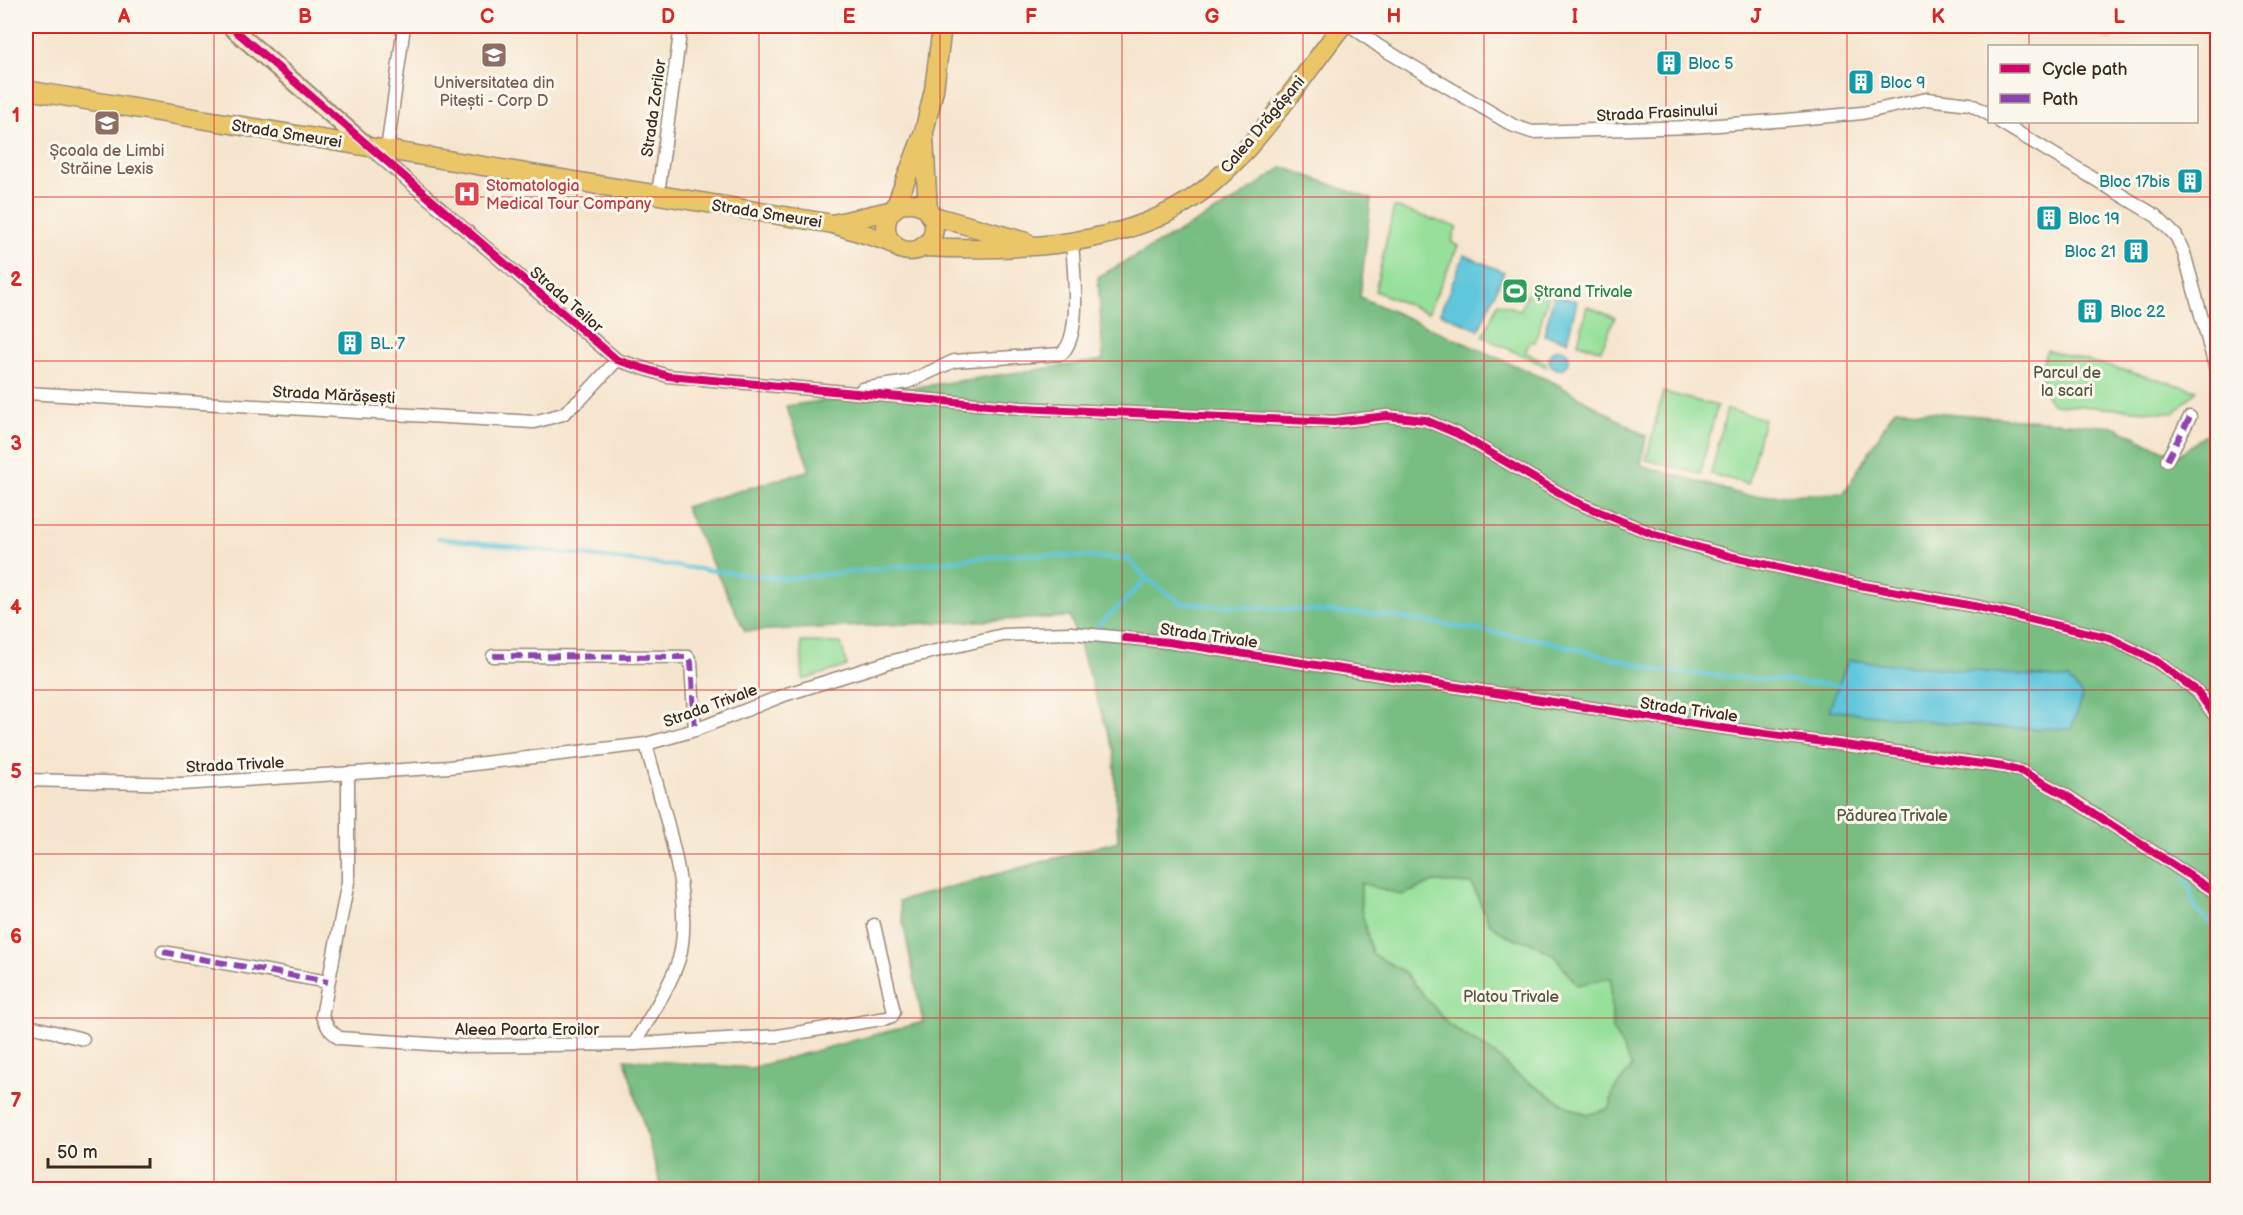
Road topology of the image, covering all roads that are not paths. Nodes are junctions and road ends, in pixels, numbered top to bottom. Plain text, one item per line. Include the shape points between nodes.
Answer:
1 (230, 26) edge
2 (404, 26) edge
3 (681, 26) edge
4 (860, 26) edge
5 (942, 26) edge
6 (1342, 26) edge
7 (1351, 26) edge
8 (2213, 26) edge
9 (884, 28) dead end
10 (2217, 28) edge
11 (26, 90) edge
12 (1988, 115) edge
13 (2002, 123) edge
14 (924, 132) junction
15 (367, 146) junction
16 (387, 150) junction
17 (658, 194) junction
18 (894, 209) junction
19 (929, 213) junction
20 (833, 224) junction
21 (1072, 240) junction
22 (893, 243) junction
23 (1033, 245) junction
24 (922, 247) junction
25 (617, 360) junction
26 (2217, 377) edge
27 (26, 393) edge
28 (842, 393) junction
29 (2190, 417) dead end
30 (2167, 460) dead end
31 (493, 656) dead end
32 (2217, 720) edge
33 (695, 730) junction
34 (646, 744) junction
35 (348, 773) junction
36 (26, 780) edge
37 (2217, 894) edge
38 (874, 924) dead end
39 (163, 952) dead end
40 (328, 982) junction
41 (26, 1025) edge
42 (82, 1039) dead end
43 (634, 1044) junction

1 - 15 street, Strada Teilor
2 - 16 street
3 - 17 street, Strada Zorilor
4 - 9 street
5 - 14 main road
6 - 21 main road, Calea Drăgășani via 1247,147 1203,190 1151,220
7 - 12 street, Strada Frasinului via 1431,78 1514,126 1532,132 1787,120 1863,113 1927,99 1970,104
8 - 10 street
11 - 15 main road, Strada Smeurei
13 - 26 street via 2157,216 2176,236
14 - 18 main road
14 - 19 main road
15 - 16 main road, Strada Smeurei
15 - 25 street, Strada Teilor
16 - 17 main road, Strada Smeurei
17 - 20 main road, Strada Smeurei
18 - 19 main road via 908,203 923,206
18 - 20 main road, Strada Smeurei
18 - 22 main road via 888,216 886,230
19 - 23 main road, Calea Drăgășani
19 - 24 main road via 932,236
20 - 22 main road, Strada Smeurei
21 - 23 main road, Calea Drăgășani
21 - 28 street via 1074,327 1069,348 1061,354 954,361 908,382
22 - 24 main road via 907,250
23 - 24 main road, Calea Drăgășani
25 - 27 street, Strada Mărășești via 563,414 534,422
25 - 28 street, Strada Teilor via 668,376
28 - 32 street, Strada Teilor via 1126,414 1334,422 1387,416 1425,420 1458,434 1573,501 1655,535 1733,557 2110,638 2156,661 2197,691
29 - 30 street
31 - 33 street via 688,657
33 - 34 street, Strada Trivale
33 - 37 street, Strada Trivale via 788,694 889,662 1003,635 1071,633 1168,642 1701,725 2004,767 2023,772 2064,794
34 - 35 street, Strada Trivale via 449,767
34 - 43 street via 682,892 681,950
35 - 36 street, Strada Trivale via 182,784
35 - 40 street, Aleea Poarta Eroilor via 348,882
38 - 43 street, Aleea Poarta Eroilor via 892,1016 778,1036
39 - 40 street
40 - 43 street, Aleea Poarta Eroilor via 322,1016 339,1038 460,1046
41 - 42 street

